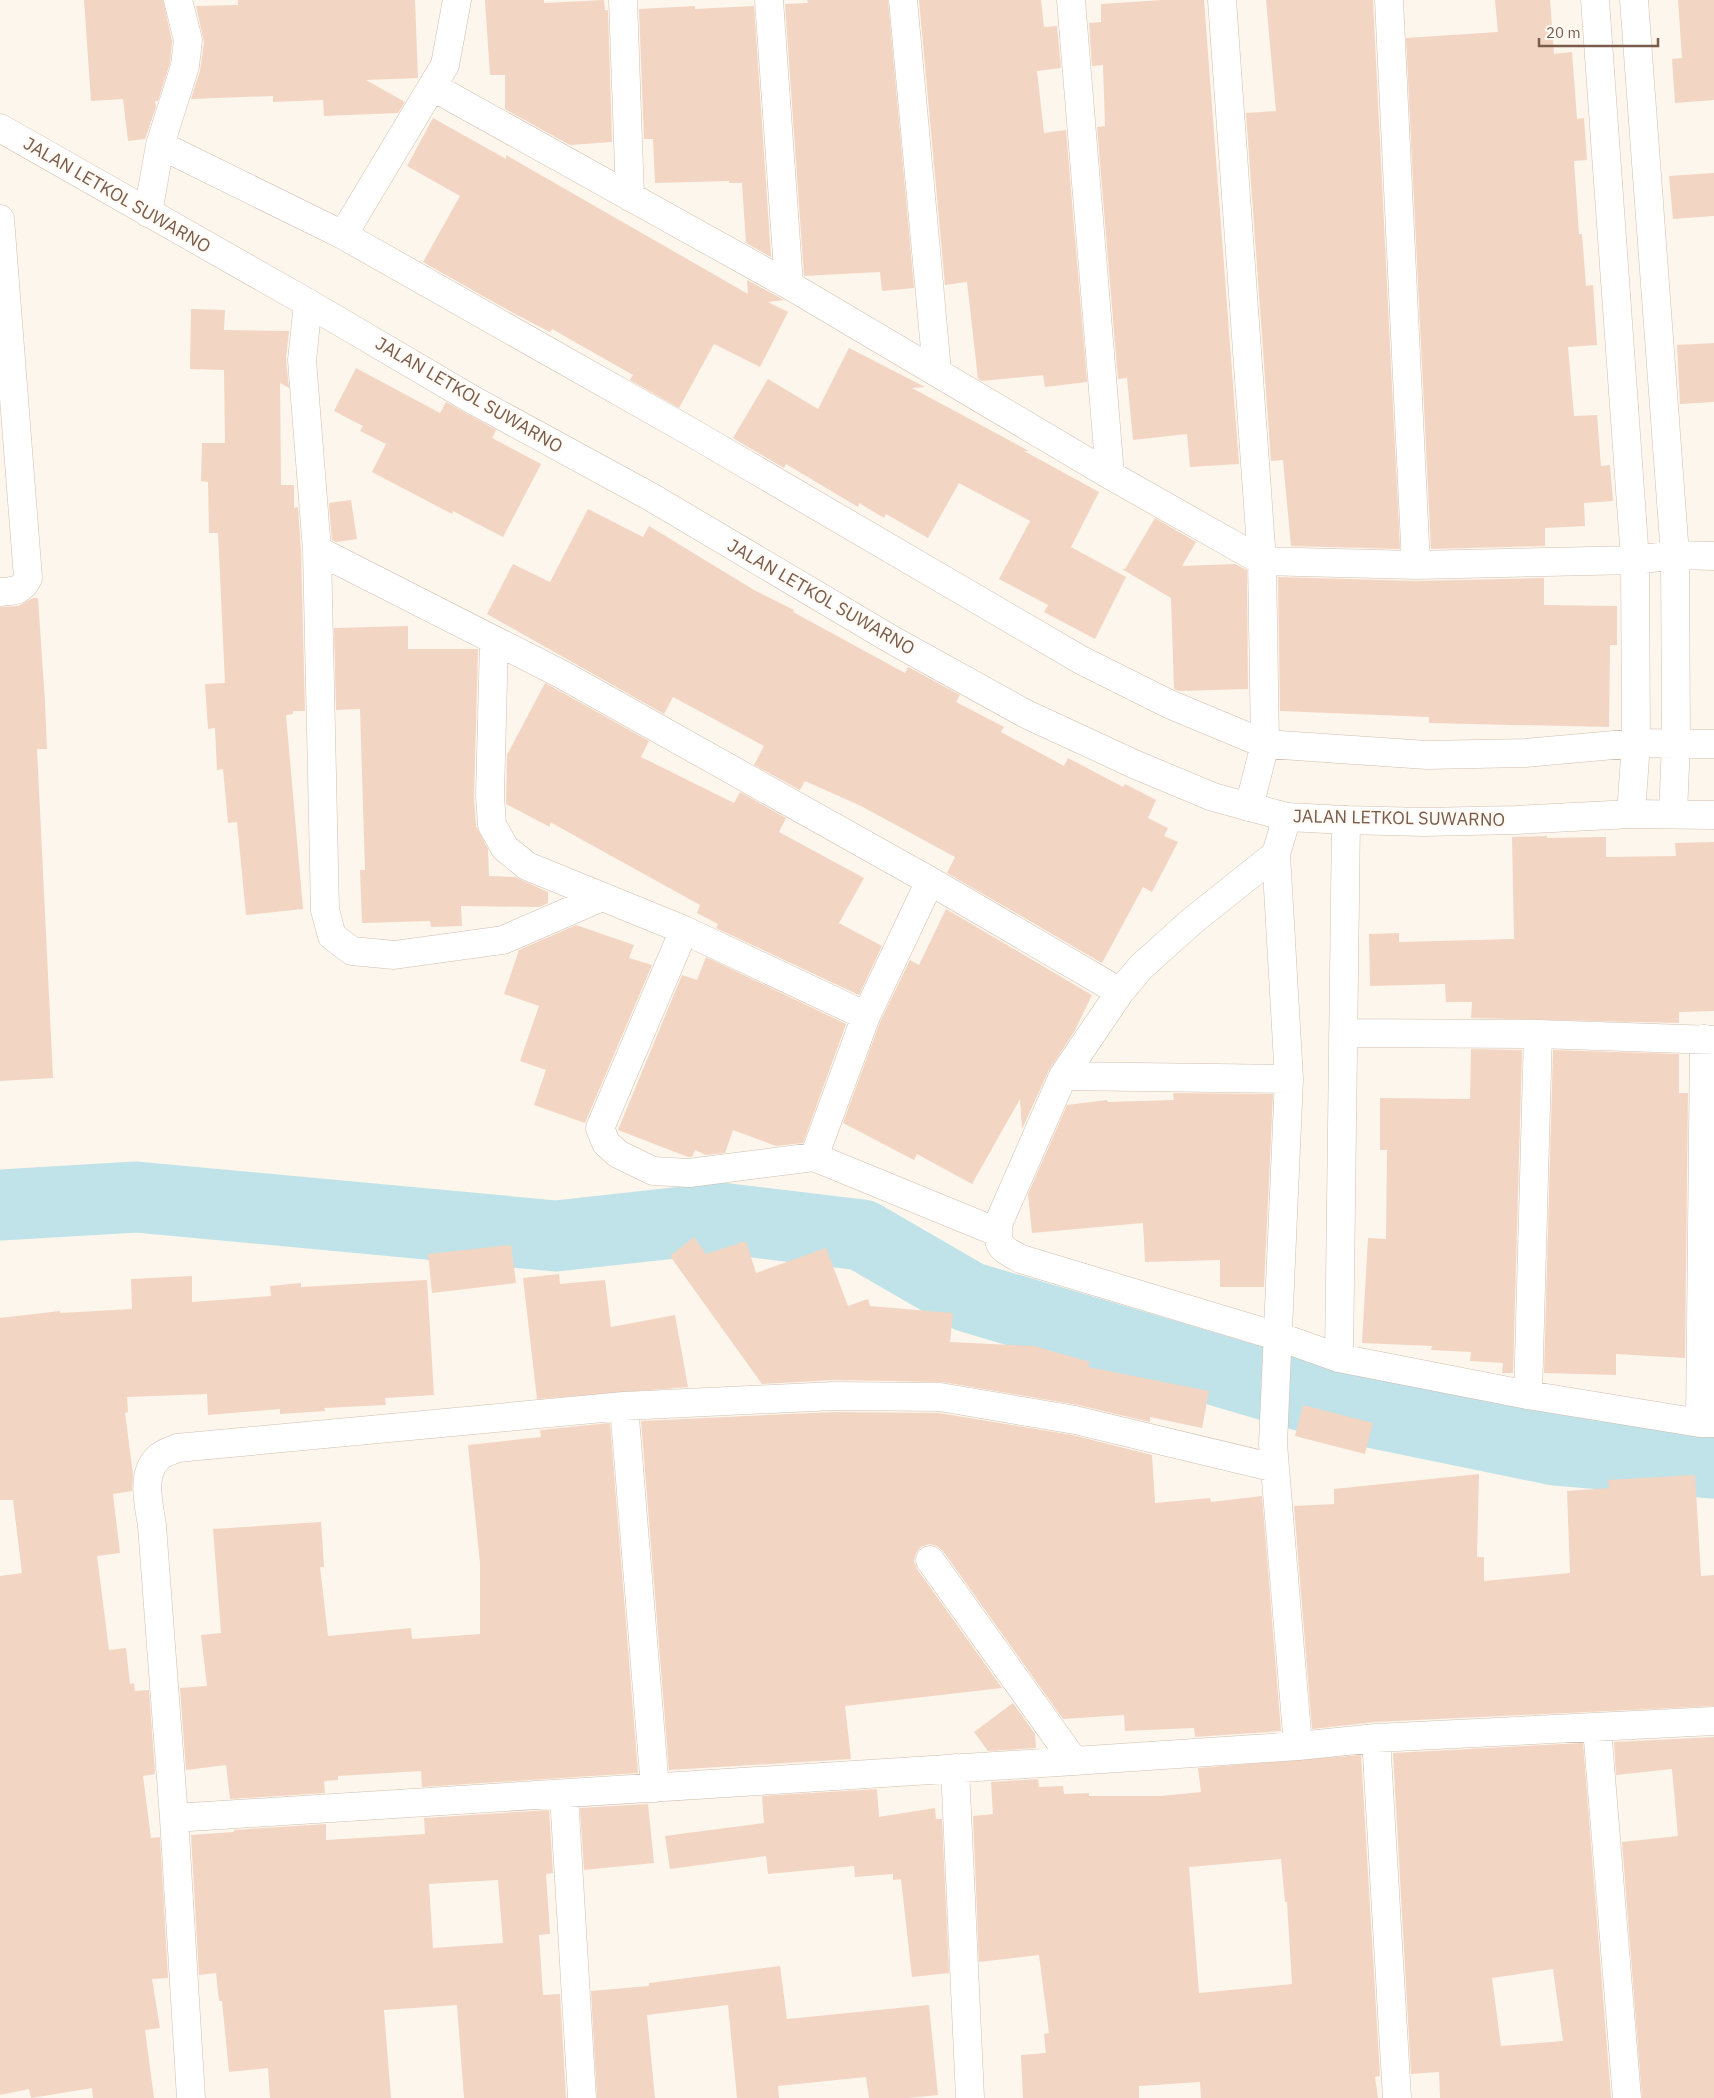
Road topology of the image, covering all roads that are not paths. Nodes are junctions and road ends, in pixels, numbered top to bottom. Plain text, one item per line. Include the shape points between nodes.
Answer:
1 (178, 0) edge
2 (457, 0) edge
3 (623, 0) edge
4 (769, 0) edge
5 (903, 0) edge
6 (1071, 0) edge
7 (1222, 0) edge
8 (1389, 0) edge
9 (1594, 0) edge
10 (1634, 0) edge
11 (433, 87) junction
12 (0, 128) edge
13 (160, 145) junction
14 (630, 197) junction
15 (148, 213) junction
16 (0, 219) edge
17 (343, 235) junction
18 (789, 285) junction
19 (308, 303) junction
20 (937, 371) junction
21 (1110, 476) junction
22 (317, 550) junction
23 (1675, 555) junction
24 (1714, 556) edge
25 (1635, 560) junction
26 (1262, 561) junction
27 (1416, 565) junction
28 (0, 592) edge
29 (494, 641) junction
30 (1636, 743) junction
31 (1676, 743) junction
32 (1266, 744) junction
33 (1714, 744) edge
34 (1249, 807) junction
35 (1673, 813) junction
36 (1631, 814) junction
37 (1714, 815) edge
38 (1287, 817) junction
39 (1346, 820) junction
40 (1276, 854) junction
41 (930, 881) junction
42 (602, 897) junction
43 (684, 930) junction
44 (1120, 992) junction
45 (866, 1016) junction
46 (1343, 1033) junction
47 (1538, 1034) junction
48 (1709, 1040) edge
49 (1062, 1076) junction
50 (1289, 1079) junction
51 (814, 1157) junction
52 (998, 1232) junction
53 (1280, 1336) junction
54 (1339, 1358) junction
55 (1528, 1395) junction
56 (624, 1406) junction
57 (1707, 1423) edge
58 (1274, 1456) junction
59 (930, 1560) dead end
60 (1714, 1721) edge
61 (1597, 1728) junction
62 (1376, 1738) junction
63 (1298, 1746) junction
64 (1074, 1761) junction
65 (955, 1768) junction
66 (654, 1788) junction
67 (564, 1795) junction
68 (174, 1818) junction
69 (191, 2098) edge
70 (582, 2098) edge
71 (970, 2098) edge
72 (1396, 2098) edge
73 (1627, 2098) edge

1 - 13 street via 188,40 185,66
2 - 11 street via 445,65
3 - 14 street
4 - 18 street
5 - 20 street
6 - 21 street
7 - 26 street
8 - 27 street
9 - 25 street
10 - 23 street
11 - 14 street
11 - 17 street
12 - 15 street, JALAN LETKOL SUWARNO
13 - 15 street
13 - 17 street
14 - 18 street
15 - 19 street, JALAN LETKOL SUWARNO
16 - 28 street via 28,578 24,587
17 - 32 street via 1081,660 1169,704
18 - 20 street
19 - 22 street via 302,360
19 - 34 street, JALAN LETKOL SUWARNO via 1026,714 1213,797
20 - 21 street
21 - 26 street
22 - 29 street
22 - 42 street via 325,910 332,936 352,951 394,955 503,940
23 - 24 street
23 - 25 street
23 - 31 street
25 - 27 street
25 - 30 street
26 - 27 street
26 - 32 street
29 - 41 street via 561,674
29 - 42 street via 492,825 506,848 527,866
30 - 31 street
30 - 32 street via 1525,753 1427,755
30 - 36 street
31 - 33 street
31 - 35 street
32 - 34 street
34 - 38 street, JALAN LETKOL SUWARNO
35 - 36 street, JALAN LETKOL SUWARNO
35 - 37 street, JALAN LETKOL SUWARNO
36 - 39 street, JALAN LETKOL SUWARNO via 1516,820
38 - 39 street, JALAN LETKOL SUWARNO
38 - 40 street
39 - 46 street
40 - 44 street via 1192,922
40 - 50 street
41 - 44 street
41 - 45 street
42 - 43 street
43 - 45 street
43 - 51 street via 600,1128 606,1143 618,1154 653,1170 689,1174
44 - 49 street
45 - 51 street
46 - 47 street
46 - 54 street
47 - 48 street
47 - 55 street
48 - 57 street
49 - 50 street
49 - 52 street via 999,1222
50 - 53 street
51 - 52 street
52 - 53 street via 998,1241 1003,1249 1021,1259
53 - 54 street
53 - 58 street
54 - 55 street
55 - 57 street
56 - 58 street via 834,1396 940,1398
56 - 66 street
56 - 68 street via 177,1448 160,1456 149,1470 148,1494
58 - 63 street
59 - 64 street
60 - 61 street
61 - 62 street
61 - 73 street
62 - 63 street
62 - 72 street
63 - 64 street
64 - 65 street
65 - 66 street
65 - 71 street
66 - 67 street
67 - 68 street
67 - 70 street
68 - 69 street

